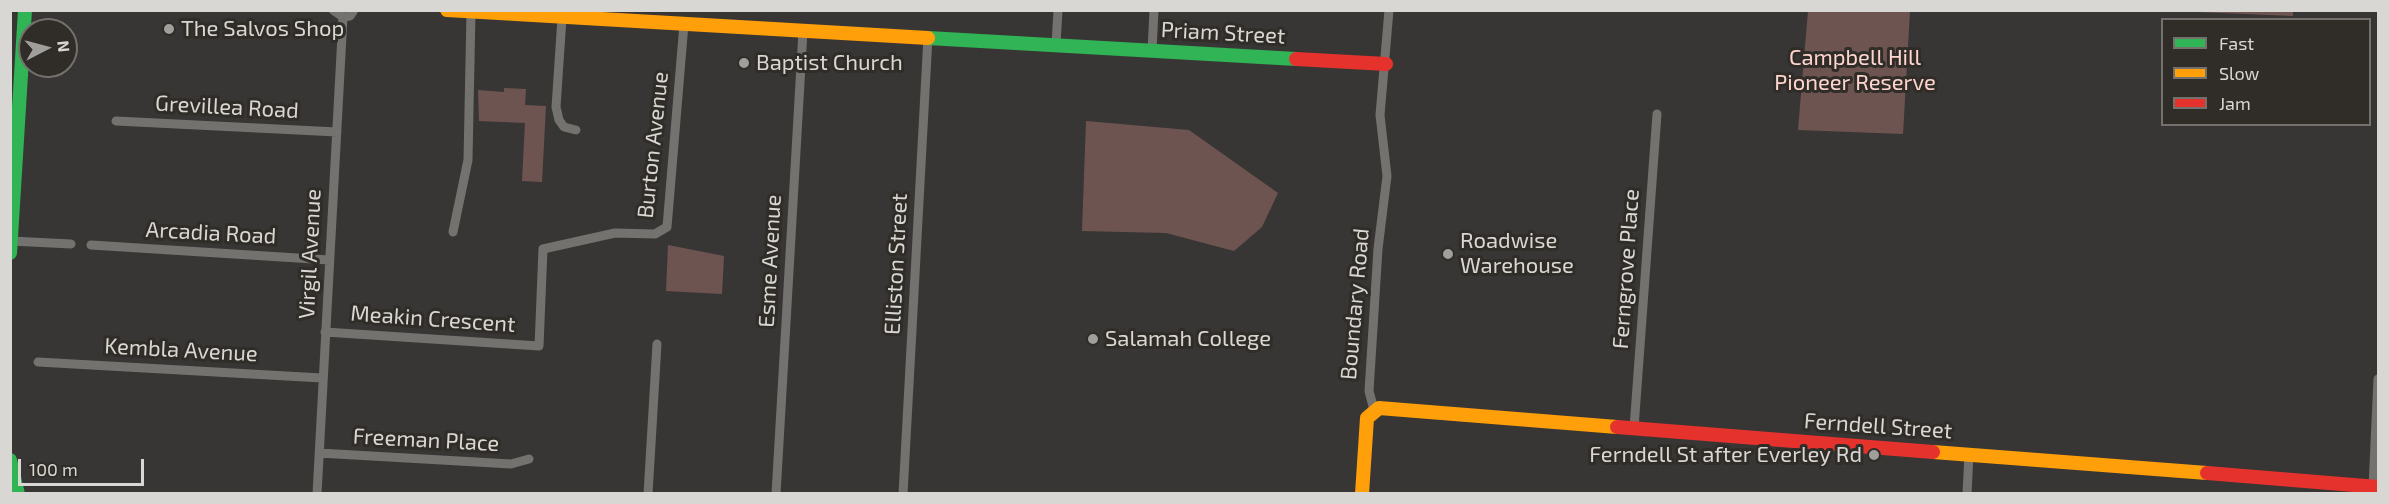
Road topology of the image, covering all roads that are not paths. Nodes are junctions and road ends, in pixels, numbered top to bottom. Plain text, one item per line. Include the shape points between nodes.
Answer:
1 (25, 10) edge
2 (333, 10) edge
3 (354, 10) edge
4 (447, 10) edge
5 (1058, 10) edge
6 (1154, 10) edge
7 (1389, 10) edge
8 (471, 12) edge
9 (547, 14) edge
10 (343, 17) junction
11 (562, 18) junction
12 (684, 24) junction
13 (802, 31) junction
14 (928, 37) junction
15 (1056, 45) junction
16 (1152, 50) junction
17 (1386, 64) junction
18 (1657, 114) dead end
19 (116, 121) dead end
20 (576, 130) dead end
21 (336, 132) junction
22 (453, 232) dead end
23 (11, 241) edge
24 (71, 244) dead end
25 (91, 246) dead end
26 (10, 253) edge
27 (329, 260) junction
28 (326, 332) junction
29 (657, 344) dead end
30 (539, 346) joint
31 (38, 362) dead end
32 (322, 378) junction
33 (2379, 378) edge
34 (1374, 410) junction
35 (1634, 428) junction
36 (319, 453) junction
37 (1969, 454) junction
38 (529, 459) dead end
39 (10, 460) edge
40 (2376, 487) edge
41 (18, 494) edge
42 (317, 494) edge
43 (648, 494) edge
44 (776, 494) edge
45 (903, 494) edge
46 (1362, 494) edge
47 (1967, 494) edge

1 - 23 main road
2 - 10 street
3 - 10 street
4 - 8 main road, Priam Street
5 - 15 street
6 - 16 street
7 - 17 street, Boundary Road
8 - 9 main road, Priam Street
8 - 22 street via 468,160
9 - 11 main road, Priam Street
10 - 21 street, Virgil Avenue
11 - 12 main road, Priam Street
11 - 20 street via 557,113 564,127
12 - 13 main road, Priam Street
12 - 30 street, Burton Avenue via 667,227 655,234 615,233 543,249
13 - 14 main road, Priam Street
13 - 44 street, Esme Avenue
14 - 15 main road, Priam Street
14 - 45 street, Elliston Street
15 - 16 main road, Priam Street
16 - 17 main road, Priam Street
17 - 34 street, Boundary Road via 1380,115 1387,176 1369,391
18 - 35 street, Ferngrove Place
19 - 21 street, Grevillea Road
21 - 27 street, Virgil Avenue
23 - 24 street
23 - 26 main road
25 - 27 street, Arcadia Road
27 - 28 street, Virgil Avenue
28 - 30 street, Meakin Crescent
28 - 32 street, Virgil Avenue
29 - 43 street
31 - 32 street, Kembla Avenue
32 - 36 street, Virgil Avenue
33 - 40 street
34 - 35 main road, Ferndell Street
34 - 46 main road, Boundary Road via 1367,418
35 - 37 main road, Ferndell Street
36 - 38 street, Freeman Place via 511,464
36 - 42 street, Virgil Avenue
37 - 40 main road, Ferndell Street
37 - 47 street
39 - 41 main road

